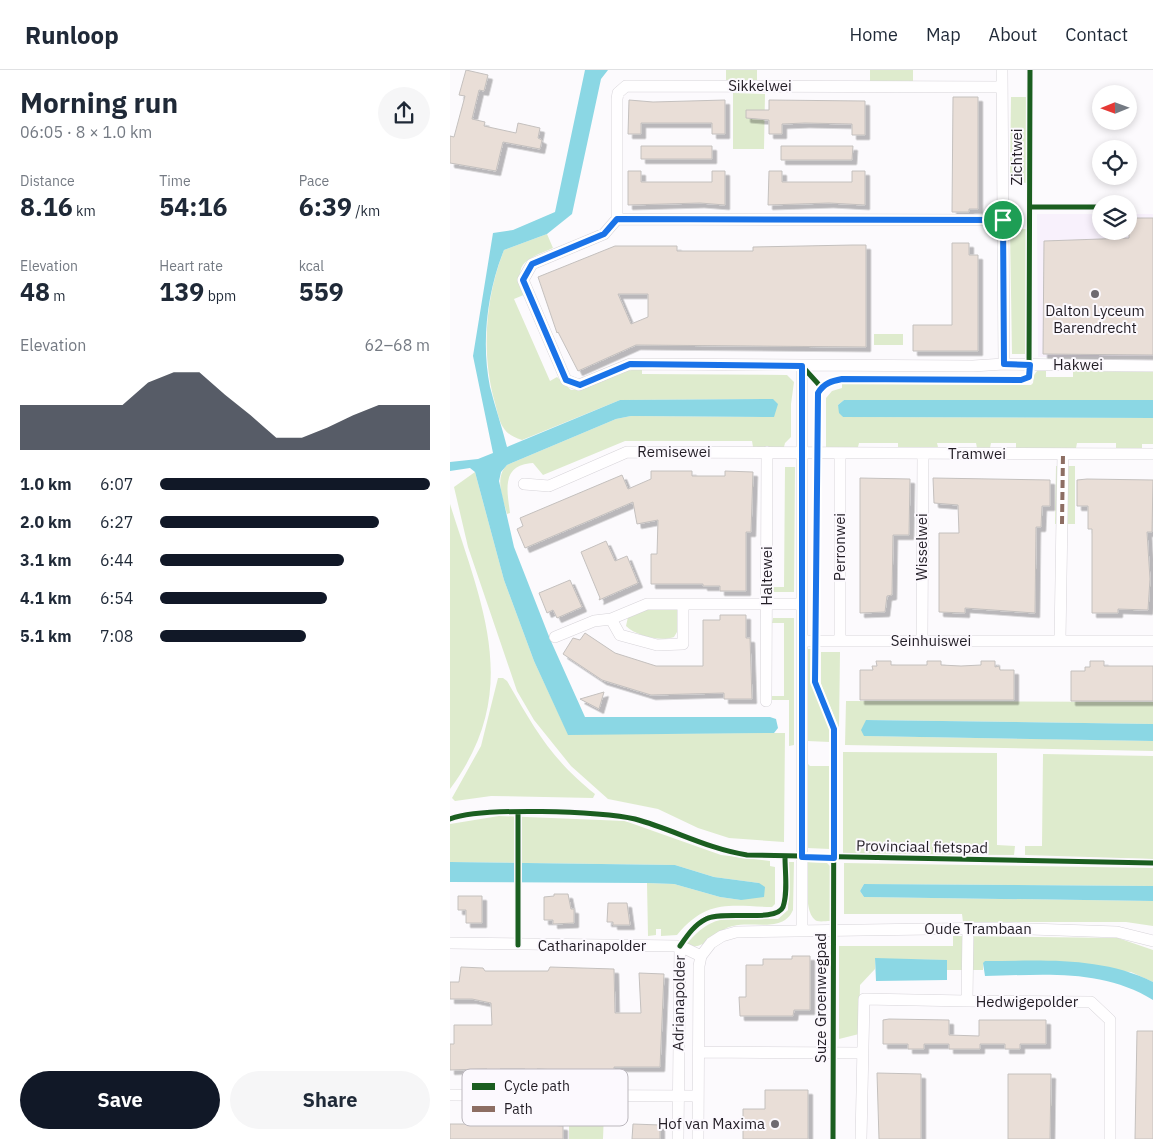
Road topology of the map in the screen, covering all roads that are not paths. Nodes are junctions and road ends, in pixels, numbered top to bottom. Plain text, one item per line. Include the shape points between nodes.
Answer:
1 (1002, 70) edge
2 (1002, 87) junction
3 (617, 219) junction
4 (1003, 220) junction
5 (1004, 364) junction
6 (802, 366) junction
7 (1153, 366) edge
8 (767, 452) junction
9 (801, 452) junction
10 (840, 453) junction
11 (923, 454) junction
12 (1062, 454) junction
13 (1153, 454) edge
14 (524, 484) dead end
15 (683, 604) junction
16 (802, 604) junction
17 (767, 605) junction
18 (612, 619) junction
19 (555, 636) dead end
20 (1060, 640) junction
21 (802, 641) junction
22 (840, 641) junction
23 (922, 641) junction
24 (1153, 641) edge
25 (766, 701) dead end
26 (968, 928) junction
27 (802, 930) junction
28 (1153, 941) edge
29 (450, 943) edge
30 (680, 946) junction
31 (701, 956) junction
32 (967, 1001) junction
33 (699, 1052) junction
34 (863, 1053) junction
35 (628, 1096) edge
36 (678, 1096) junction
37 (698, 1096) junction
38 (678, 1139) edge
39 (698, 1139) edge
40 (861, 1139) edge
41 (1110, 1139) edge

1 - 2 street, Zichtwei
2 - 3 street, Sikkelwei via 626,86 618,93 617,99
2 - 4 street, Zichtwei
3 - 4 street
3 - 6 street, Hakwei via 604,234 532,264 523,280 566,380 580,385 630,364
4 - 5 street, Zichtwei
5 - 6 street, Hakwei
5 - 7 street, Hakwei
6 - 9 street
8 - 9 street, Remisewei
8 - 14 street, Remisewei via 627,452 549,486
8 - 17 street, Haltewei
9 - 10 street, Tramwei
9 - 16 street
10 - 11 street, Tramwei
10 - 22 street, Perronwei
11 - 12 street, Tramwei
11 - 23 street, Wisselwei
12 - 13 street, Tramwei
12 - 20 street
15 - 17 street
15 - 18 street via 647,604
15 - 18 street via 683,644 658,645 620,635
16 - 17 street
16 - 21 street
17 - 25 street, Haltewei
18 - 19 street via 594,621
20 - 23 street, Seinhuiswei
20 - 24 street, Seinhuiswei
21 - 22 street, Seinhuiswei
21 - 27 street
22 - 23 street, Seinhuiswei
26 - 27 street, Oude Trambaan
26 - 28 street, Oude Trambaan via 1117,932
26 - 32 street, Hedwigepolder
27 - 31 street, Adrianapolder via 736,932 711,943
29 - 30 street, Catharinapolder
30 - 31 street, Catharinapolder
30 - 36 street, Adrianapolder
31 - 33 street, Adrianapolder
32 - 34 street, Hedwigepolder via 864,999
32 - 41 street, Hedwigepolder via 1091,1002 1110,1020
33 - 34 street
33 - 37 street, Adrianapolder
34 - 40 street, Hedwigepolder
35 - 36 street
36 - 37 street
36 - 38 street, Adrianapolder
37 - 39 street, Adrianapolder

